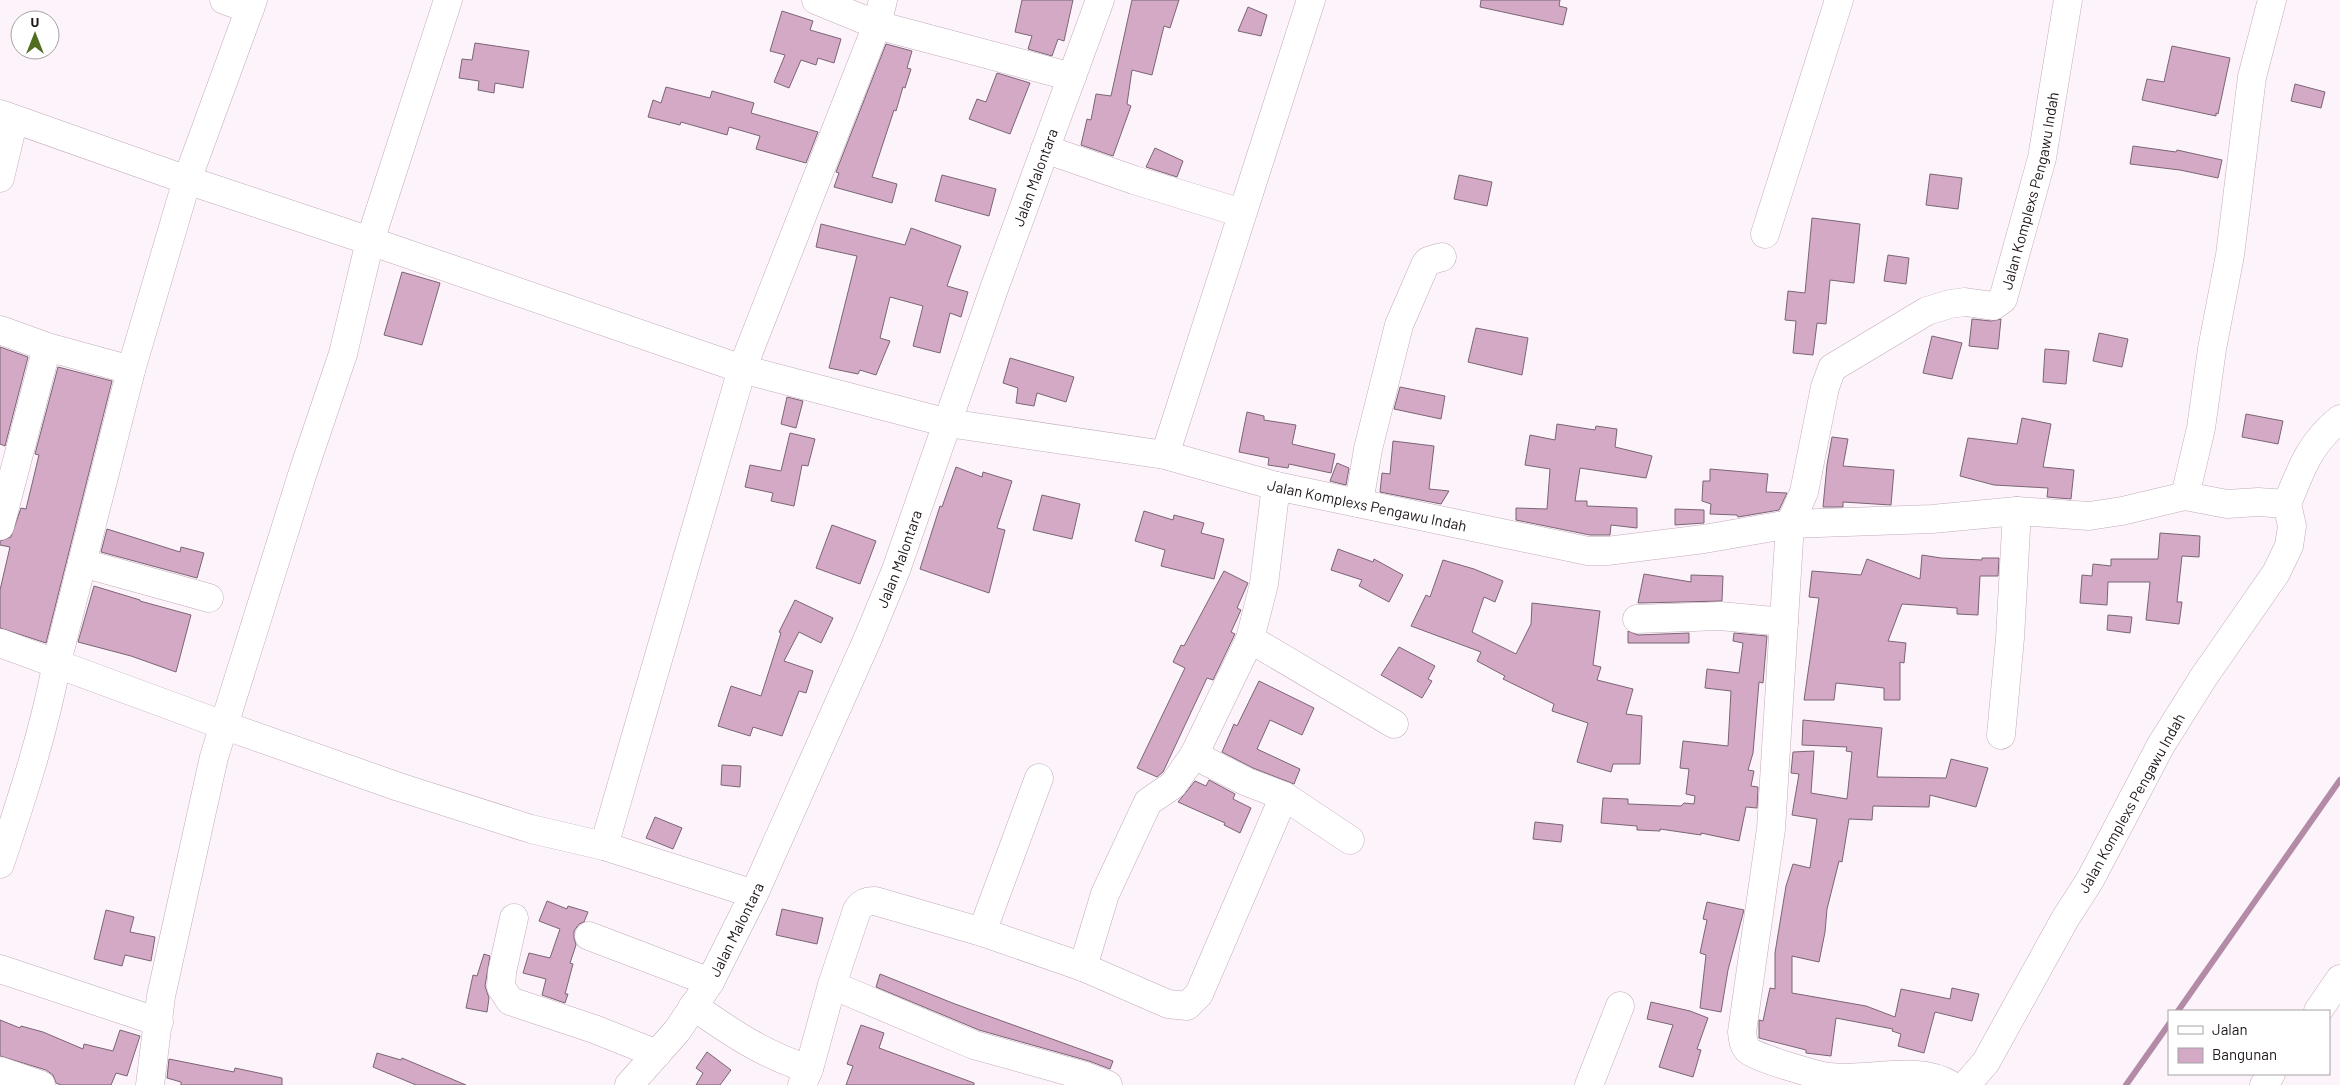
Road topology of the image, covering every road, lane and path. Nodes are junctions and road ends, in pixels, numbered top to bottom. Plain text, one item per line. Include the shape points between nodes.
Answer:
1 (224, 0) edge
2 (448, 0) edge
3 (816, 0) edge
4 (1100, 0) edge
5 (1311, 0) edge
6 (1839, 0) edge
7 (2068, 0) edge
8 (2272, 0) edge
9 (252, 4) edge
10 (880, 12) edge
11 (1072, 77) junction
12 (7, 116) edge
13 (1045, 149) junction
14 (0, 178) edge
15 (187, 180) junction
16 (1242, 213) junction
17 (1765, 234) dead end
18 (370, 241) junction
19 (1442, 257) dead end
20 (0, 330) edge
21 (48, 347) junction
22 (742, 369) junction
23 (131, 370) junction
24 (2340, 419) edge
25 (948, 423) junction
26 (1165, 455) junction
27 (1276, 486) junction
28 (2186, 496) junction
29 (1359, 503) junction
30 (2287, 504) junction
31 (2017, 511) junction
32 (1790, 524) junction
33 (0, 526) edge
34 (82, 562) junction
35 (209, 598) dead end
36 (1637, 619) dead end
37 (1784, 622) junction
38 (1250, 639) junction
39 (0, 643) edge
40 (57, 662) junction
41 (1394, 724) dead end
42 (224, 725) junction
43 (2001, 735) dead end
44 (1194, 755) junction
45 (1039, 778) dead end
46 (1284, 796) junction
47 (1350, 840) dead end
48 (604, 846) junction
49 (0, 864) edge
50 (754, 894) junction
51 (514, 918) dead end
52 (982, 932) junction
53 (589, 936) dead end
54 (1083, 967) junction
55 (0, 969) edge
56 (2340, 979) edge
57 (710, 982) junction
58 (832, 985) junction
59 (693, 1006) junction
60 (1620, 1006) dead end
61 (2319, 1010) edge
62 (159, 1022) junction
63 (658, 1054) junction
64 (0, 1071) edge
65 (806, 1077) edge
66 (1828, 1081) edge
67 (41, 1085) edge
68 (150, 1085) edge
69 (629, 1085) edge
70 (1108, 1085) edge
71 (1590, 1085) edge
72 (1951, 1085) edge
73 (1966, 1085) edge

1 - 9 street
2 - 18 street
3 - 10 street
4 - 11 street, Jalan Malontara
5 - 16 street
6 - 17 street
7 - 32 street, Jalan Komplexs Pengawu Indah via 2042,158 2003,299 1993,306 1965,302 1927,311 1832,368 1825,387 1804,492
8 - 28 street via 2252,77 2232,246
9 - 15 street
10 - 11 street
10 - 22 street
11 - 13 street, Jalan Malontara
12 - 14 street
12 - 15 street, Jalan Komplexs Pengawu Indah
13 - 16 street
13 - 25 street, Jalan Malontara
15 - 18 street, Jalan Komplexs Pengawu Indah
15 - 23 street
16 - 26 street
18 - 22 street, Jalan Komplexs Pengawu Indah
18 - 42 street via 343,354
19 - 29 street via 1428,260 1399,325 1368,449
20 - 21 street
21 - 23 street
21 - 33 street
22 - 25 street, Jalan Komplexs Pengawu Indah
22 - 48 street
23 - 34 street
24 - 30 street via 2317,441 2304,460
25 - 26 street, Jalan Komplexs Pengawu Indah
25 - 50 street, Jalan Malontara via 896,570 868,638
26 - 27 street, Jalan Komplexs Pengawu Indah
27 - 29 street, Jalan Komplexs Pengawu Indah
27 - 38 street via 1264,584
28 - 30 street, Jalan Komplexs Pengawu Indah via 2227,504
28 - 31 street, Jalan Komplexs Pengawu Indah via 2122,512 2089,516
29 - 32 street, Jalan Komplexs Pengawu Indah via 1588,551 1704,539
30 - 73 street, Jalan Komplexs Pengawu Indah via 2292,526 2289,546 2276,572 2161,745 2090,880 2065,918 1986,1062
31 - 32 street, Jalan Komplexs Pengawu Indah via 1932,519
31 - 43 street
32 - 37 street
34 - 35 street
34 - 40 street
36 - 37 street via 1720,616
37 - 66 street via 1771,829 1742,1032 1749,1051
38 - 41 street
38 - 44 street
39 - 40 street
40 - 42 street
40 - 49 street via 50,703
42 - 48 street via 531,829
42 - 62 street via 166,970
44 - 46 street via 1247,782
44 - 54 street via 1173,785 1148,802 1105,894
45 - 52 street
46 - 47 street
46 - 54 street via 1199,994 1187,1006 1168,1004
48 - 50 street
50 - 57 street, Jalan Malontara
51 - 63 street via 501,987 510,1001
52 - 54 street
52 - 58 street via 875,901 865,902 857,910
53 - 57 street
55 - 62 street
56 - 61 street
57 - 59 street, Jalan Malontara
58 - 65 street
58 - 70 street via 974,1045
59 - 63 street, Jalan Malontara
59 - 65 street
60 - 71 street
62 - 68 street
63 - 69 street, Jalan Malontara
64 - 67 street
66 - 72 street via 1914,1076

